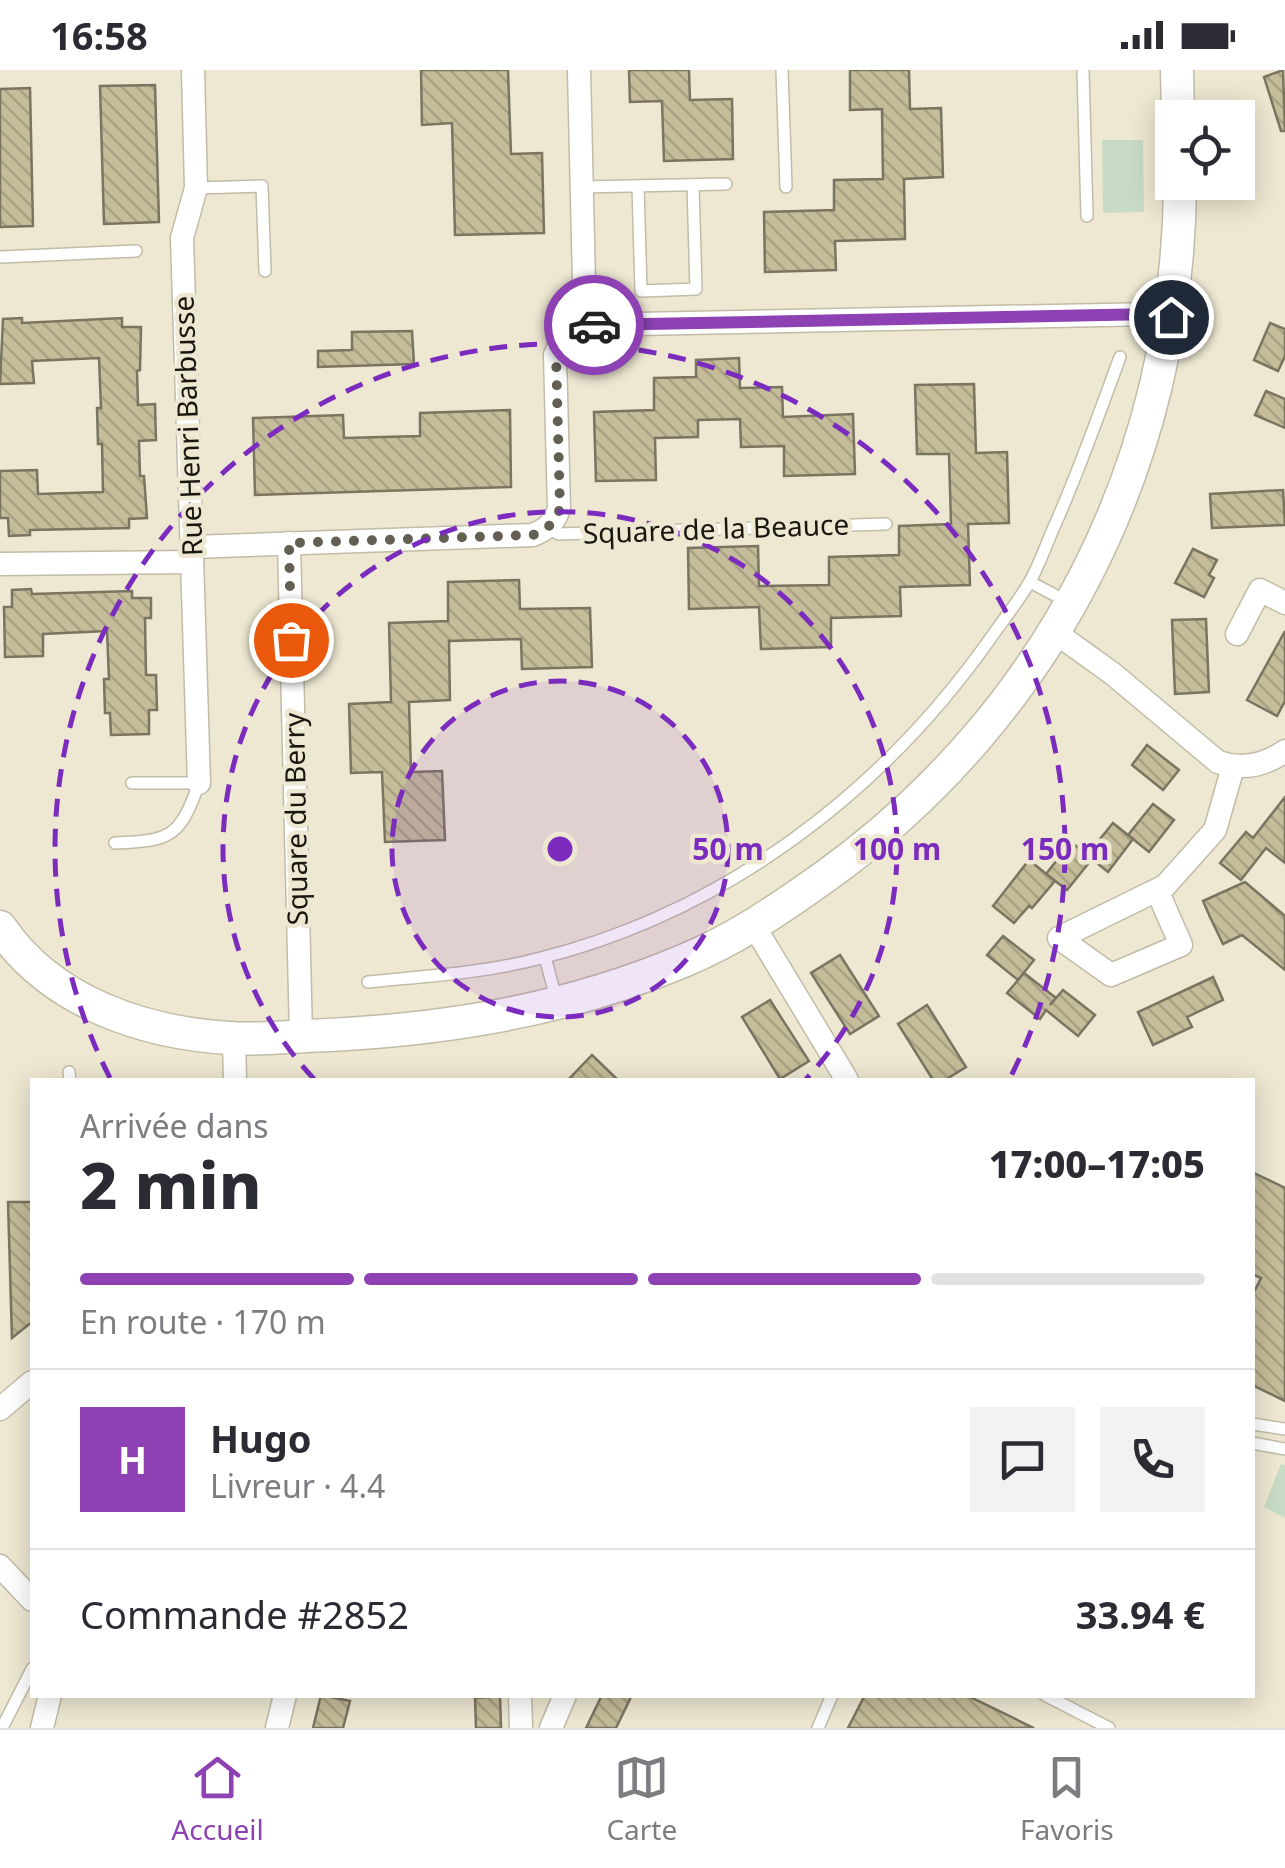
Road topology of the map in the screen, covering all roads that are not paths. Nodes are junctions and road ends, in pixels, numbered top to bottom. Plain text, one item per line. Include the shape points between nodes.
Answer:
1 (194, 70) edge
2 (579, 70) edge
3 (782, 70) edge
4 (1083, 70) edge
5 (1177, 70) edge
6 (1178, 100) edge
7 (726, 184) dead end
8 (694, 185) junction
9 (638, 186) junction
10 (582, 187) junction
11 (786, 187) dead end
12 (196, 188) junction
13 (1179, 200) edge
14 (1087, 216) dead end
15 (136, 251) dead end
16 (0, 257) edge
17 (264, 271) dead end
18 (1171, 317) junction
19 (585, 325) junction
20 (1120, 357) dead end
21 (886, 524) dead end
22 (546, 529) junction
23 (289, 543) junction
24 (192, 554) junction
25 (0, 564) edge
26 (1030, 582) junction
27 (1285, 603) edge
28 (1064, 619) junction
29 (1238, 634) dead end
30 (1285, 751) edge
31 (1233, 768) junction
32 (132, 783) dead end
33 (199, 783) junction
34 (114, 843) dead end
35 (1156, 890) junction
36 (754, 926) junction
37 (0, 927) edge
38 (545, 958) junction
39 (368, 982) dead end
40 (558, 1004) junction
41 (301, 1036) junction
42 (234, 1039) junction
43 (236, 1078) edge
44 (846, 1078) edge
45 (30, 1384) edge
46 (0, 1409) edge
47 (1255, 1425) edge
48 (1285, 1430) edge
49 (1255, 1444) edge
50 (1285, 1450) edge
51 (0, 1566) edge
52 (30, 1598) edge
53 (30, 1673) edge
54 (49, 1698) edge
55 (284, 1698) edge
56 (520, 1698) edge
57 (565, 1698) edge
58 (831, 1698) edge
59 (1051, 1698) edge
60 (2, 1728) edge
61 (42, 1728) edge
62 (277, 1728) edge
63 (521, 1728) edge
64 (551, 1728) edge
65 (818, 1728) edge
66 (1110, 1728) edge

1 - 12 street, Rue Henri Barbusse
2 - 10 street
3 - 11 lane
4 - 14 lane
5 - 6 street
7 - 8 lane
8 - 9 lane
8 - 9 lane via 696,290 641,290
9 - 10 lane
10 - 19 street
12 - 17 lane via 262,186
12 - 24 street, Rue Henri Barbusse via 182,238
13 - 18 street
15 - 16 lane
18 - 19 street
18 - 28 street via 1132,472
19 - 22 street via 571,331 556,354 560,509
20 - 26 lane
21 - 22 lane, Square de la Beauce via 559,534
22 - 23 street via 533,535
23 - 24 street
23 - 41 street, Square du Berry
24 - 25 street
24 - 33 street, Rue Henri Barbusse
26 - 28 lane
26 - 38 lane via 960,680 889,760 812,828 658,918
27 - 29 street via 1260,590
28 - 31 street via 1200,750
28 - 36 street via 994,717 912,806 865,848
30 - 31 street
31 - 35 street via 1215,830
32 - 33 lane
33 - 34 lane via 187,818 171,834
35 - 35 street via 1180,944 1111,976 1058,938
36 - 40 street via 646,976
36 - 44 street
37 - 42 street via 48,978 95,1006 147,1026
38 - 39 lane
38 - 40 lane
40 - 41 street via 420,1030
41 - 42 street
42 - 43 street
45 - 46 street
47 - 48 lane
49 - 50 lane
51 - 52 street
53 - 60 lane
54 - 61 street
55 - 62 street
56 - 63 street
57 - 64 street
58 - 65 lane
59 - 66 lane

